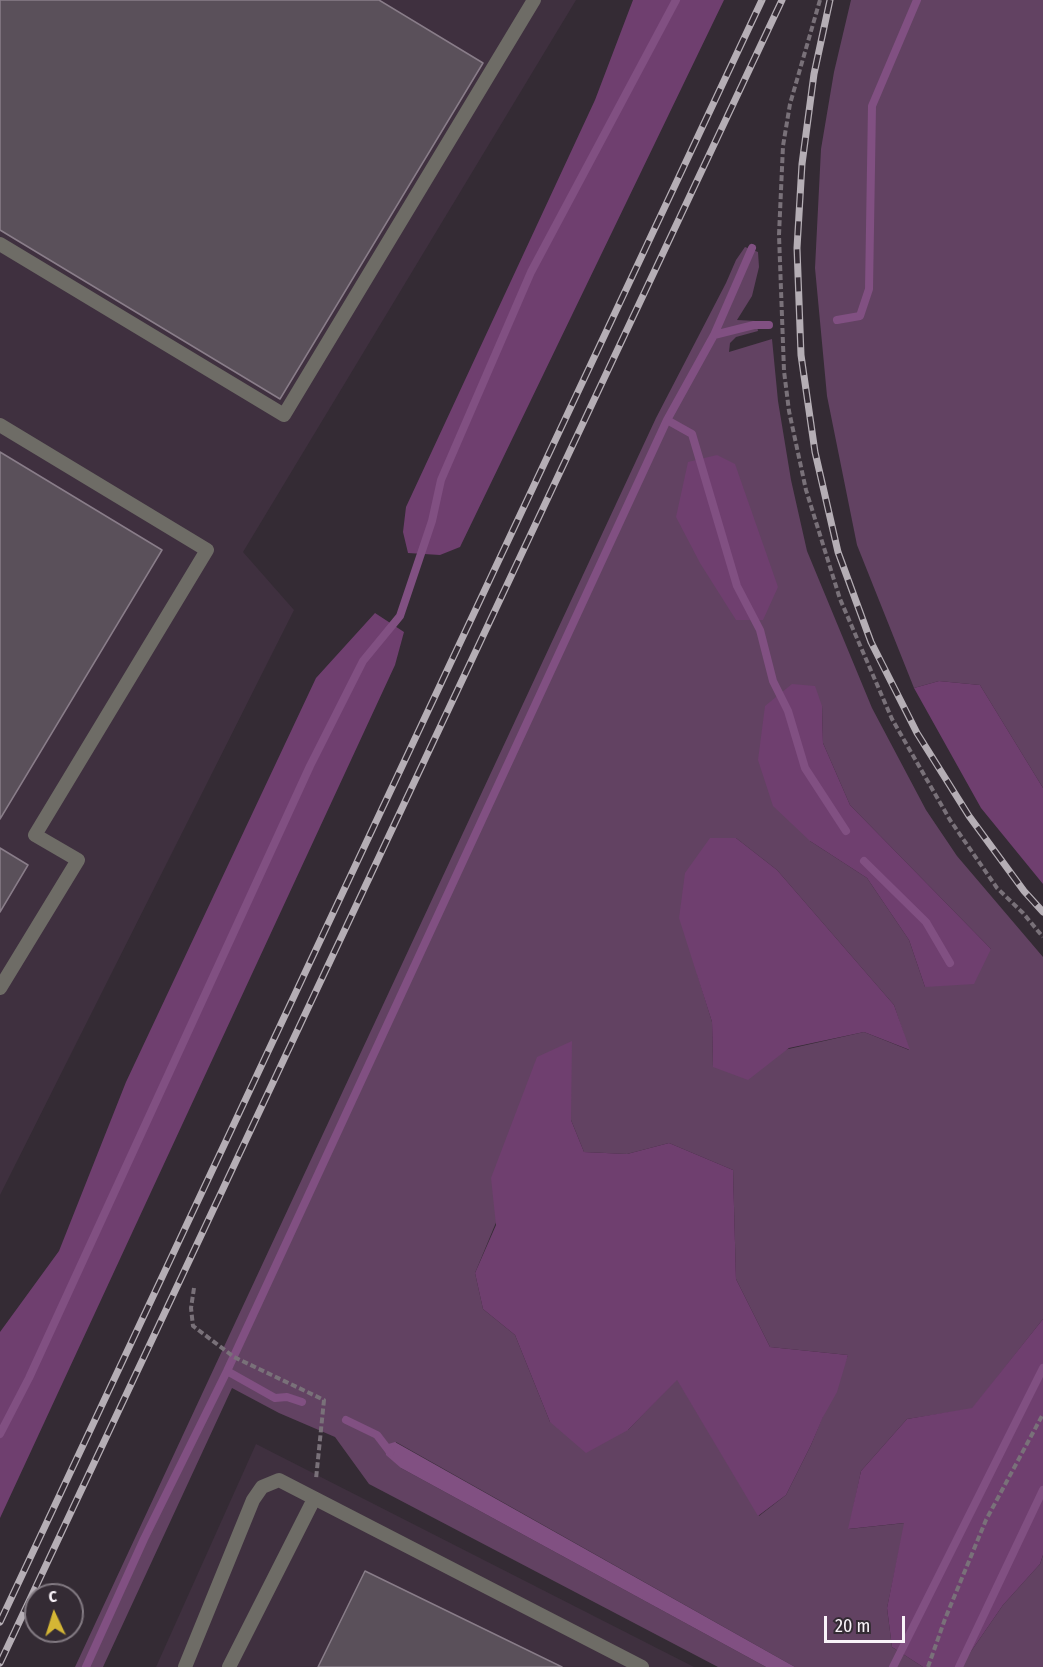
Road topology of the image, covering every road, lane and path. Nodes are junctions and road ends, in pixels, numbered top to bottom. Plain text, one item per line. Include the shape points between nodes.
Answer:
1 (534, 0) edge
2 (820, 0) edge
3 (0, 244) edge
4 (0, 425) edge
5 (1043, 937) edge
6 (0, 988) edge
7 (194, 1288) dead end
8 (1043, 1414) edge
9 (314, 1499) junction
10 (184, 1667) edge
11 (229, 1667) edge
12 (642, 1667) edge
13 (928, 1667) edge

1 - 3 lane via 284,415
2 - 5 path via 790,104 783,146 779,235 784,370 806,490 840,599 892,719 950,820 997,888
4 - 6 lane via 207,550 35,835 78,860
7 - 9 path via 193,1326 234,1357 324,1400
8 - 13 path via 986,1520
9 - 10 lane via 279,1480 262,1488 253,1500
9 - 11 lane
9 - 12 lane

